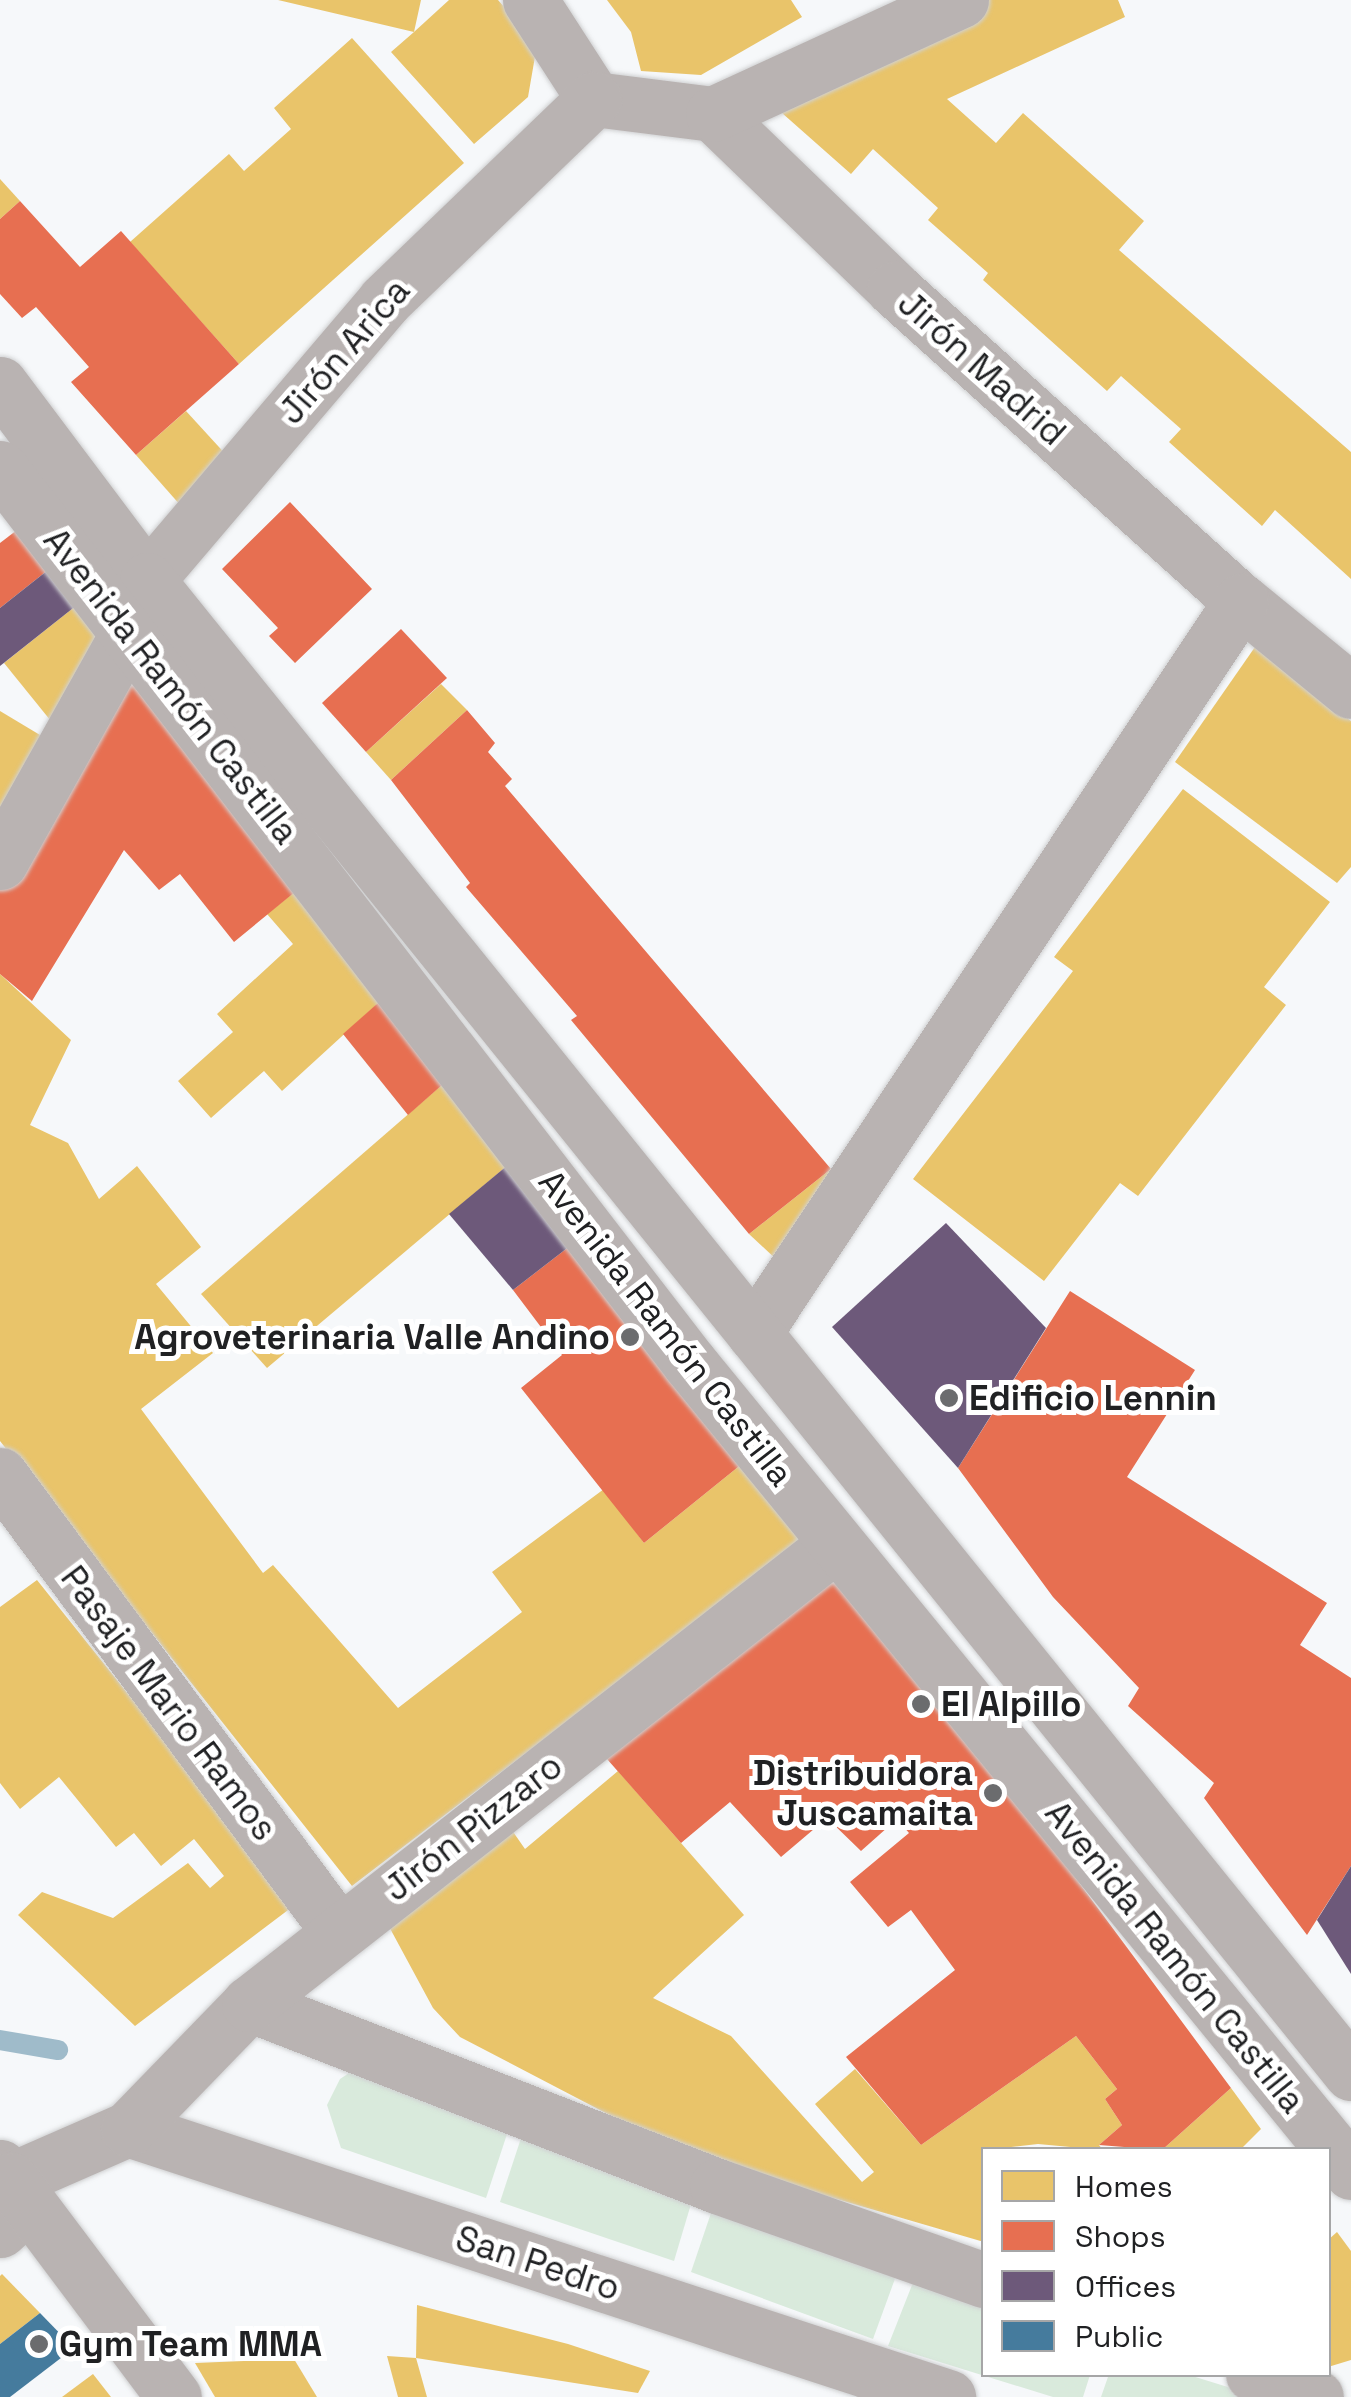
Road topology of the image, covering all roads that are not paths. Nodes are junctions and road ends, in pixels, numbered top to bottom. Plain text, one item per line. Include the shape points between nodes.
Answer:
1 (530, 0) edge
2 (962, 0) edge
3 (594, 99) junction
4 (714, 114) junction
5 (0, 384) edge
6 (0, 468) edge
7 (1241, 601) junction
8 (138, 605) junction
9 (1351, 691) edge
10 (0, 862) edge
11 (754, 1333) junction
12 (0, 1475) edge
13 (836, 1544) junction
14 (339, 1932) junction
15 (249, 2004) junction
16 (1351, 2073) edge
17 (128, 2130) junction
18 (1330, 2147) edge
19 (1331, 2148) edge
20 (1351, 2172) edge
21 (8, 2191) edge
22 (981, 2279) edge
23 (1261, 2377) edge
24 (174, 2397) edge
25 (948, 2397) edge
26 (1316, 2397) edge

1 - 3 street
2 - 4 street
3 - 4 street
3 - 8 street, Jirón Arica via 384,300
4 - 7 street, Jirón Madrid via 894,289
5 - 8 street, Avenida Ramón Castilla
6 - 8 street, Avenida Ramón Castilla
7 - 9 street, Jirón Madrid
7 - 11 street
8 - 10 street, Jirón Arica
8 - 11 street, Avenida Ramón Castilla
8 - 13 street, Avenida Ramón Castilla
11 - 16 street, Avenida Ramón Castilla
12 - 14 street, Pasaje Mario Ramos
13 - 14 street, Jirón Pizzaro
13 - 18 street, Avenida Ramón Castilla
14 - 15 street, Jirón Pizzaro
15 - 17 street, Jirón Pizzaro
15 - 22 street via 717,2186
17 - 21 street
17 - 25 street, San Pedro
19 - 20 street, Avenida Ramón Castilla
21 - 24 street
23 - 26 street

